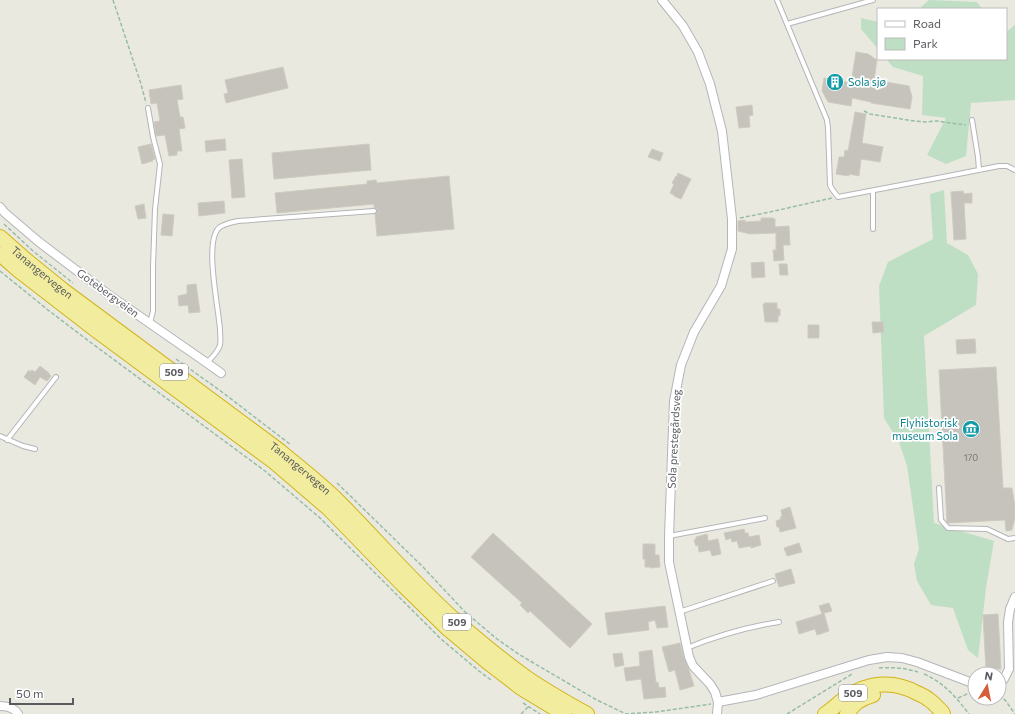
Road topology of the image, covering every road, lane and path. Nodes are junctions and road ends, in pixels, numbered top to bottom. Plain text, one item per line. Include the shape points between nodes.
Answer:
1 (113, 0) edge
2 (662, 0) edge
3 (777, 0) edge
4 (874, 0) edge
5 (787, 24) junction
6 (148, 108) joint
7 (864, 111) dead end
8 (972, 120) dead end
9 (973, 127) junction
10 (979, 170) junction
11 (1015, 170) edge
12 (873, 191) junction
13 (838, 197) junction
14 (0, 207) edge
15 (374, 211) dead end
16 (732, 219) junction
17 (873, 230) dead end
18 (0, 237) edge
19 (0, 254) edge
20 (0, 271) edge
21 (150, 323) junction
22 (207, 363) junction
23 (221, 373) dead end
24 (56, 377) dead end
25 (0, 436) edge
26 (7, 440) junction
27 (35, 449) dead end
28 (939, 488) dead end
29 (764, 518) dead end
30 (669, 536) junction
31 (1015, 538) edge
32 (773, 581) dead end
33 (1015, 597) edge
34 (679, 612) junction
35 (779, 622) dead end
36 (687, 648) junction
37 (1007, 674) edge
38 (491, 680) dead end
39 (967, 681) edge
40 (967, 694) edge
41 (957, 698) dead end
42 (522, 702) dead end
43 (718, 702) junction
44 (1007, 702) edge
45 (0, 706) edge
46 (528, 707) junction
47 (18, 714) edge
48 (522, 714) edge
49 (540, 714) edge
50 (564, 714) edge
51 (587, 714) edge
52 (625, 714) edge
53 (717, 714) edge
54 (825, 714) edge
55 (847, 714) edge
56 (931, 714) edge
57 (943, 714) edge
58 (1015, 714) edge

1 - 6 path
2 - 16 street, Sola prestegårdsveg via 683,26 698,52 710,84 722,131
3 - 5 lane
4 - 5 lane
5 - 13 lane via 827,120 830,185
6 - 21 lane via 160,164 155,210 153,311
7 - 9 path via 914,122 936,121
8 - 9 lane
9 - 10 lane
10 - 11 lane via 999,166
10 - 12 lane
12 - 13 lane
12 - 17 lane
13 - 16 path
14 - 21 street, Gotebergveien via 39,242
15 - 22 lane via 238,221 221,226 215,233 212,253 221,339 216,353
16 - 30 street, Sola prestegårdsveg via 732,249 721,286 694,332 681,364 674,401
18 - 51 highway, Tanangervegen / 509 via 64,290 305,472 337,500 456,621 493,652 558,698
19 - 50 highway, Tanangervegen / 509 via 91,327 273,461 329,509 448,629 521,688
20 - 38 path via 90,342 265,471 320,518 441,639
21 - 22 street, Gotebergveien
22 - 23 street, Gotebergveien
24 - 26 lane
25 - 26 lane
26 - 27 lane
28 - 31 lane via 941,520 948,528 987,529 1008,539
29 - 30 lane
30 - 34 street, Sola prestegårdsveg via 669,562
32 - 34 lane
33 - 37 street via 1008,622
34 - 36 street, Sola prestegårdsveg
35 - 36 lane via 752,627
36 - 43 street, Sola prestegårdsveg via 689,658 710,684
39 - 43 street via 917,662 886,657 756,695
40 - 41 path
42 - 46 path
43 - 52 path
43 - 53 street
44 - 58 path
45 - 47 street via 10,707
46 - 48 path
46 - 49 path
54 - 57 highway, 509 via 862,689 886,684 912,690 928,698
55 - 56 highway, 509 via 852,706 876,694 894,694 909,698

